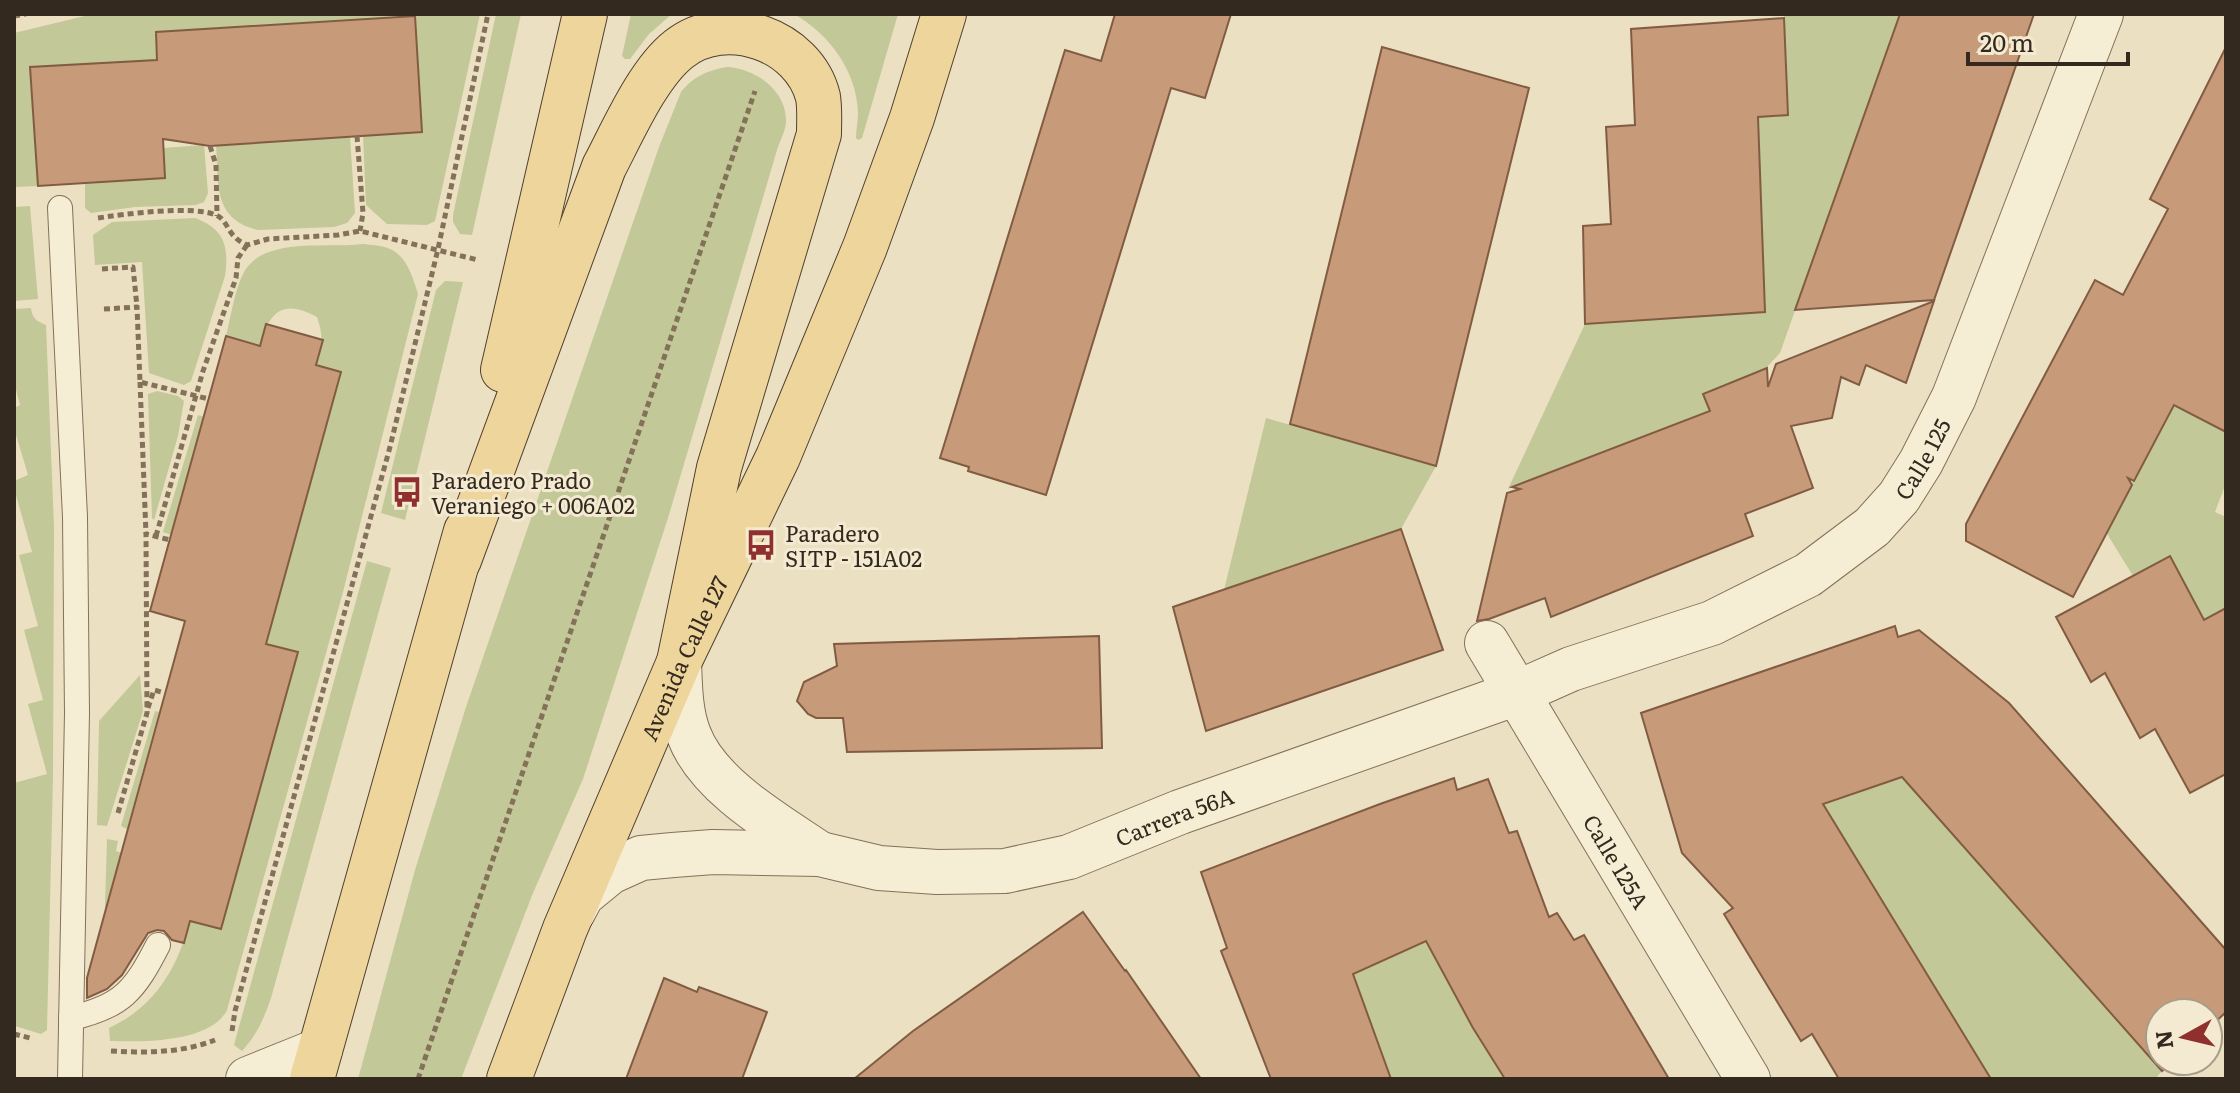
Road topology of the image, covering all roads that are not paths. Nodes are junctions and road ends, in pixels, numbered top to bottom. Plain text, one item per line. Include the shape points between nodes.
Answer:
1 (585, 14) edge
2 (944, 14) edge
3 (2101, 14) edge
4 (60, 208) dead end
5 (459, 560) junction
6 (1487, 643) dead end
7 (679, 662) junction
8 (1517, 693) junction
9 (820, 854) junction
10 (565, 929) junction
11 (158, 945) dead end
12 (71, 1018) junction
13 (316, 1064) edge
14 (70, 1079) edge
15 (248, 1079) edge
16 (509, 1079) edge
17 (1748, 1079) edge

1 - 5 main road
2 - 7 main road, Avenida Calle 127 via 865,247 778,457
3 - 8 street, Calle 125 via 1954,397 1899,497 1872,527 1808,575 1712,623 1571,669
4 - 12 lane via 75,517
5 - 7 main road via 604,167 631,115 680,48 731,31 760,37 795,60 808,77 817,96 819,134 719,468
5 - 13 main road
6 - 8 street, Calle 125A
7 - 9 street, Carrera 56A via 689,736 708,768
7 - 10 main road, Avenida Calle 127
8 - 9 street, Carrera 56A via 1180,812 1069,857 1005,871 937,872 879,868
8 - 17 street, Calle 125A
9 - 10 street, Carrera 56A via 713,852 641,858 610,872 582,895
10 - 16 main road, Avenida Calle 127
11 - 12 lane via 136,984 115,1002
12 - 14 lane
13 - 15 street

